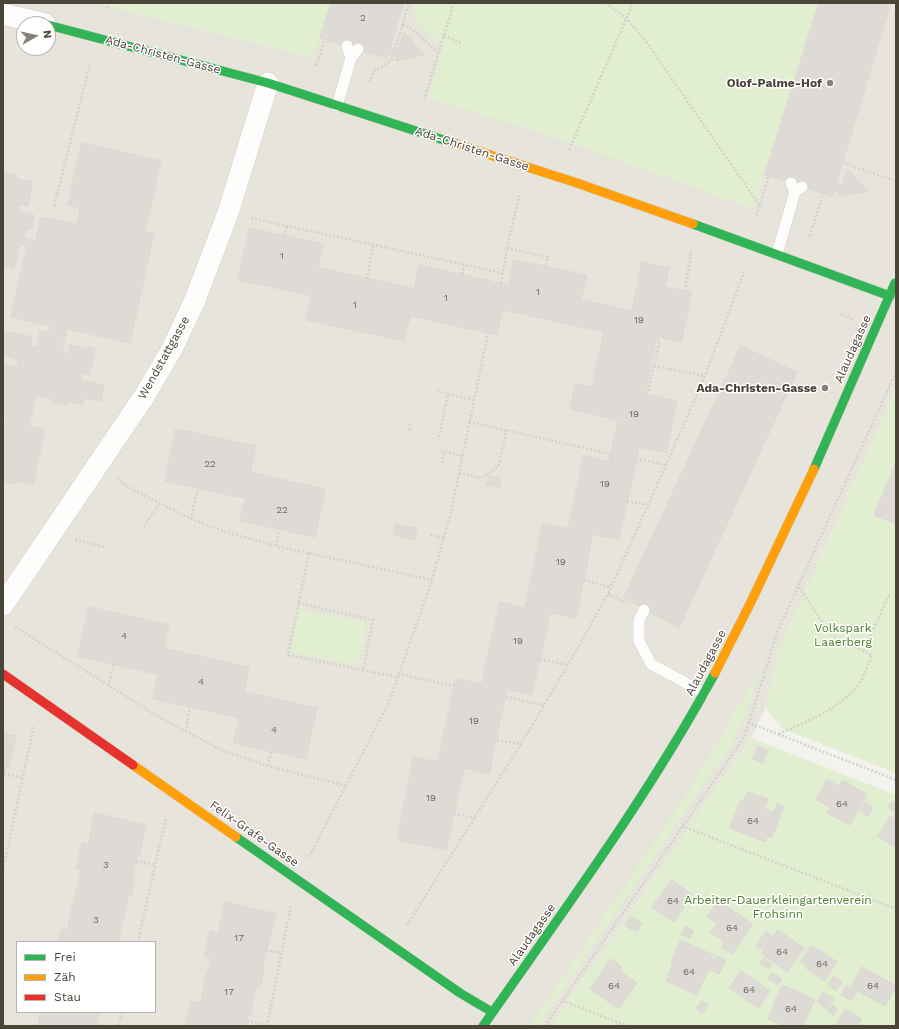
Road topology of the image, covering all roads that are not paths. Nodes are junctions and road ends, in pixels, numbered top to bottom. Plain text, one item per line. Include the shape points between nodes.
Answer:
1 (3, 14) edge
2 (16, 17) edge
3 (56, 26) edge
4 (352, 51) dead end
5 (268, 83) junction
6 (337, 106) junction
7 (796, 187) dead end
8 (777, 254) junction
9 (896, 282) edge
10 (890, 296) junction
11 (644, 610) dead end
12 (6, 614) edge
13 (3, 674) edge
14 (704, 693) junction
15 (492, 1012) junction
16 (483, 1026) edge

1 - 2 street, Ada-Christen-Gasse
3 - 5 street, Ada-Christen-Gasse
4 - 6 lane
5 - 6 street, Ada-Christen-Gasse
5 - 12 street, Wendstattgasse via 228,213 196,300 172,349
6 - 8 street, Ada-Christen-Gasse via 577,184
7 - 8 lane
8 - 10 street, Ada-Christen-Gasse
9 - 10 street, Alaudagasse
10 - 14 street, Alaudagasse via 773,559
11 - 14 lane via 639,620 639,642 651,664
13 - 15 street, Felix-Grafe-Gasse via 460,993
14 - 15 street, Alaudagasse via 651,782
15 - 16 street, Alaudagasse

